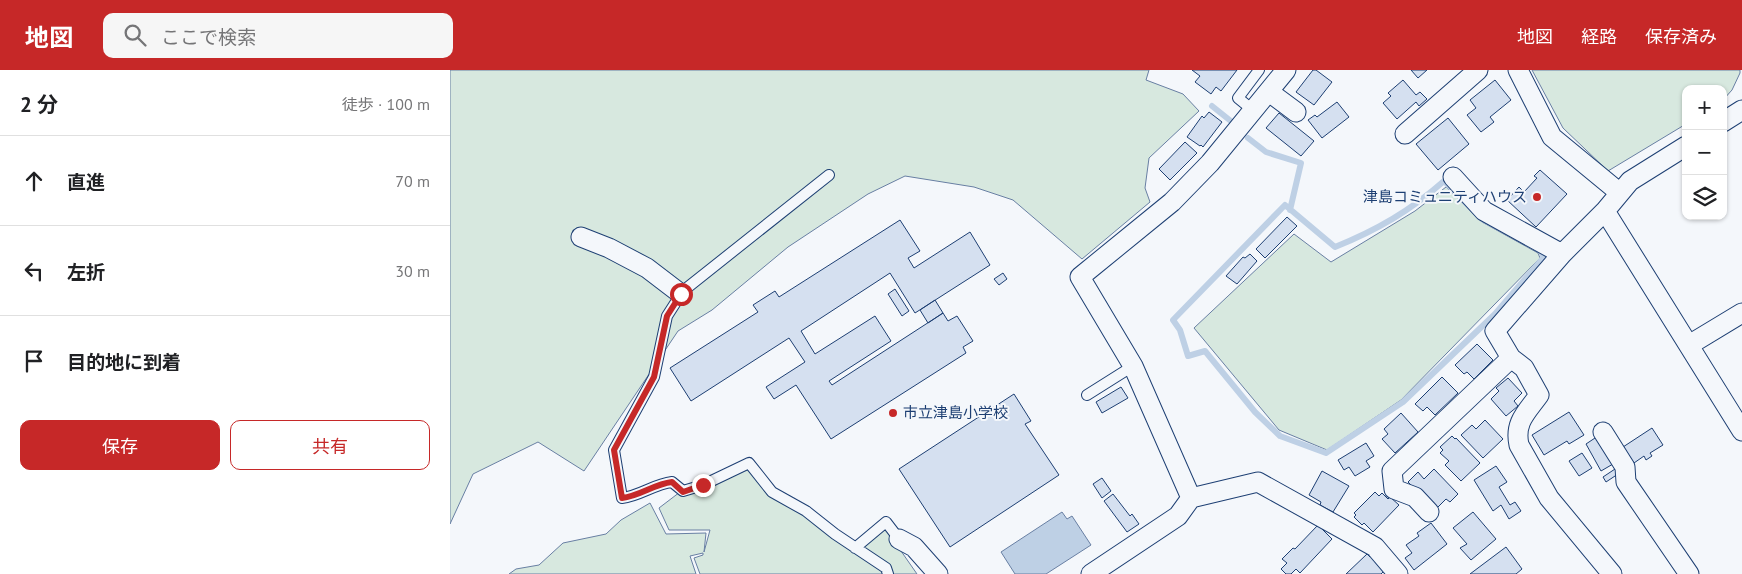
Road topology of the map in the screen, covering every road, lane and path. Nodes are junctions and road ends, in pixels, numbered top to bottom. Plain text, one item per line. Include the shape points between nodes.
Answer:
1 (1259, 70) edge
2 (1286, 70) edge
3 (1478, 70) edge
4 (1518, 70) edge
5 (1269, 92) junction
6 (1742, 110) edge
7 (1254, 111) junction
8 (1296, 112) dead end
9 (1727, 119) edge
10 (1405, 134) dead end
11 (1682, 148) edge
12 (829, 175) dead end
13 (1453, 177) dead end
14 (1620, 193) junction
15 (1605, 211) junction
16 (582, 238) dead end
17 (1562, 254) junction
18 (681, 294) junction
19 (1742, 313) edge
20 (1689, 345) junction
21 (1511, 358) junction
22 (1133, 366) junction
23 (1087, 395) dead end
24 (1742, 431) edge
25 (1604, 432) dead end
26 (1191, 498) junction
27 (1429, 512) dead end
28 (899, 539) joint
29 (855, 548) junction
30 (888, 574) edge
31 (938, 574) edge
32 (1092, 574) edge
33 (1398, 574) edge
34 (1612, 574) edge
35 (1689, 574) edge

1 - 7 lane via 1238,98
2 - 5 street
3 - 10 street
4 - 14 street via 1552,137
5 - 7 street
5 - 8 street
6 - 9 street
7 - 22 street via 1172,202 1080,277
11 - 14 street via 1630,181
12 - 18 lane
13 - 17 street via 1484,211
14 - 15 street
15 - 17 street
15 - 20 street
16 - 18 street via 647,268
17 - 21 street via 1495,331
18 - 29 lane via 667,316 654,377 614,450 622,498 672,482 683,492 749,463 772,492 806,511
19 - 20 street
20 - 24 street
21 - 27 street via 1392,471 1394,489 1415,498
21 - 34 street via 1524,368 1539,395 1518,425 1519,445 1549,498
22 - 23 lane
22 - 26 street
25 - 35 street via 1626,467 1626,482
26 - 32 street via 1178,516
26 - 33 street via 1258,482 1375,547
28 - 29 lane via 886,522
28 - 31 street via 914,547
29 - 30 lane via 886,568

